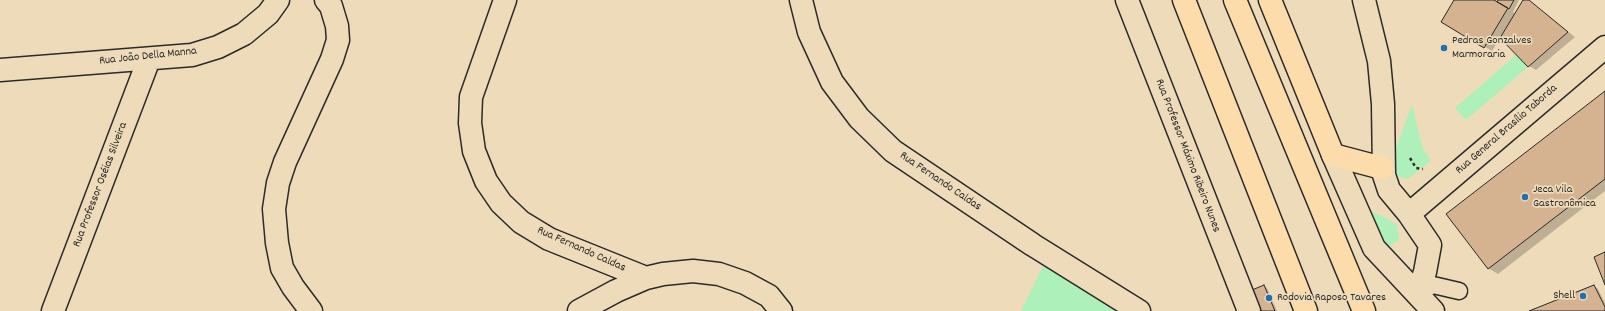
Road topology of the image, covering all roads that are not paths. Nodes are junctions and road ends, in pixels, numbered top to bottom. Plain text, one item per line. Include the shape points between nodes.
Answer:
1 (278, 0) edge
2 (326, 0) edge
3 (505, 0) edge
4 (801, 0) edge
5 (1127, 0) edge
6 (1184, 0) edge
7 (1235, 0) edge
8 (1270, 0) edge
9 (1367, 2) edge
10 (1603, 53) edge
11 (149, 59) junction
12 (0, 70) edge
13 (1333, 155) junction
14 (1382, 168) junction
15 (1409, 214) junction
16 (646, 278) junction
17 (1459, 291) dead end
18 (1418, 293) junction
19 (53, 311) edge
20 (311, 311) edge
21 (579, 311) edge
22 (780, 311) edge
23 (1139, 311) edge
24 (1249, 311) edge
25 (1306, 311) edge
26 (1364, 311) edge
27 (1434, 311) edge

1 - 11 street, Rua João Della Manna via 268,14 244,34 218,46 192,55
2 - 20 street via 331,6 338,40 332,59 284,162 274,209 282,268
3 - 16 street, Rua Fernando Caldas via 471,97 470,123 474,151 486,180 501,203 520,222 549,239
4 - 23 street, Rua Fernando Caldas via 810,32 832,82 859,118 888,145 1033,245
5 - 24 street, Rua Professor Máximo Ribeiro Nunes
6 - 25 highway
7 - 26 highway
8 - 13 highway
9 - 14 street via 1379,61 1383,104
10 - 15 street, Rua General Brasílio Taborda
11 - 12 street, Rua João Della Manna
11 - 19 street, Rua Professor Oséias Silveira
13 - 14 highway
13 - 18 street via 1374,248
14 - 15 street via 1389,190
15 - 18 street via 1430,245
16 - 21 street
16 - 22 street via 693,271 719,274 745,283 768,296
17 - 18 lane via 1433,285
18 - 27 street

